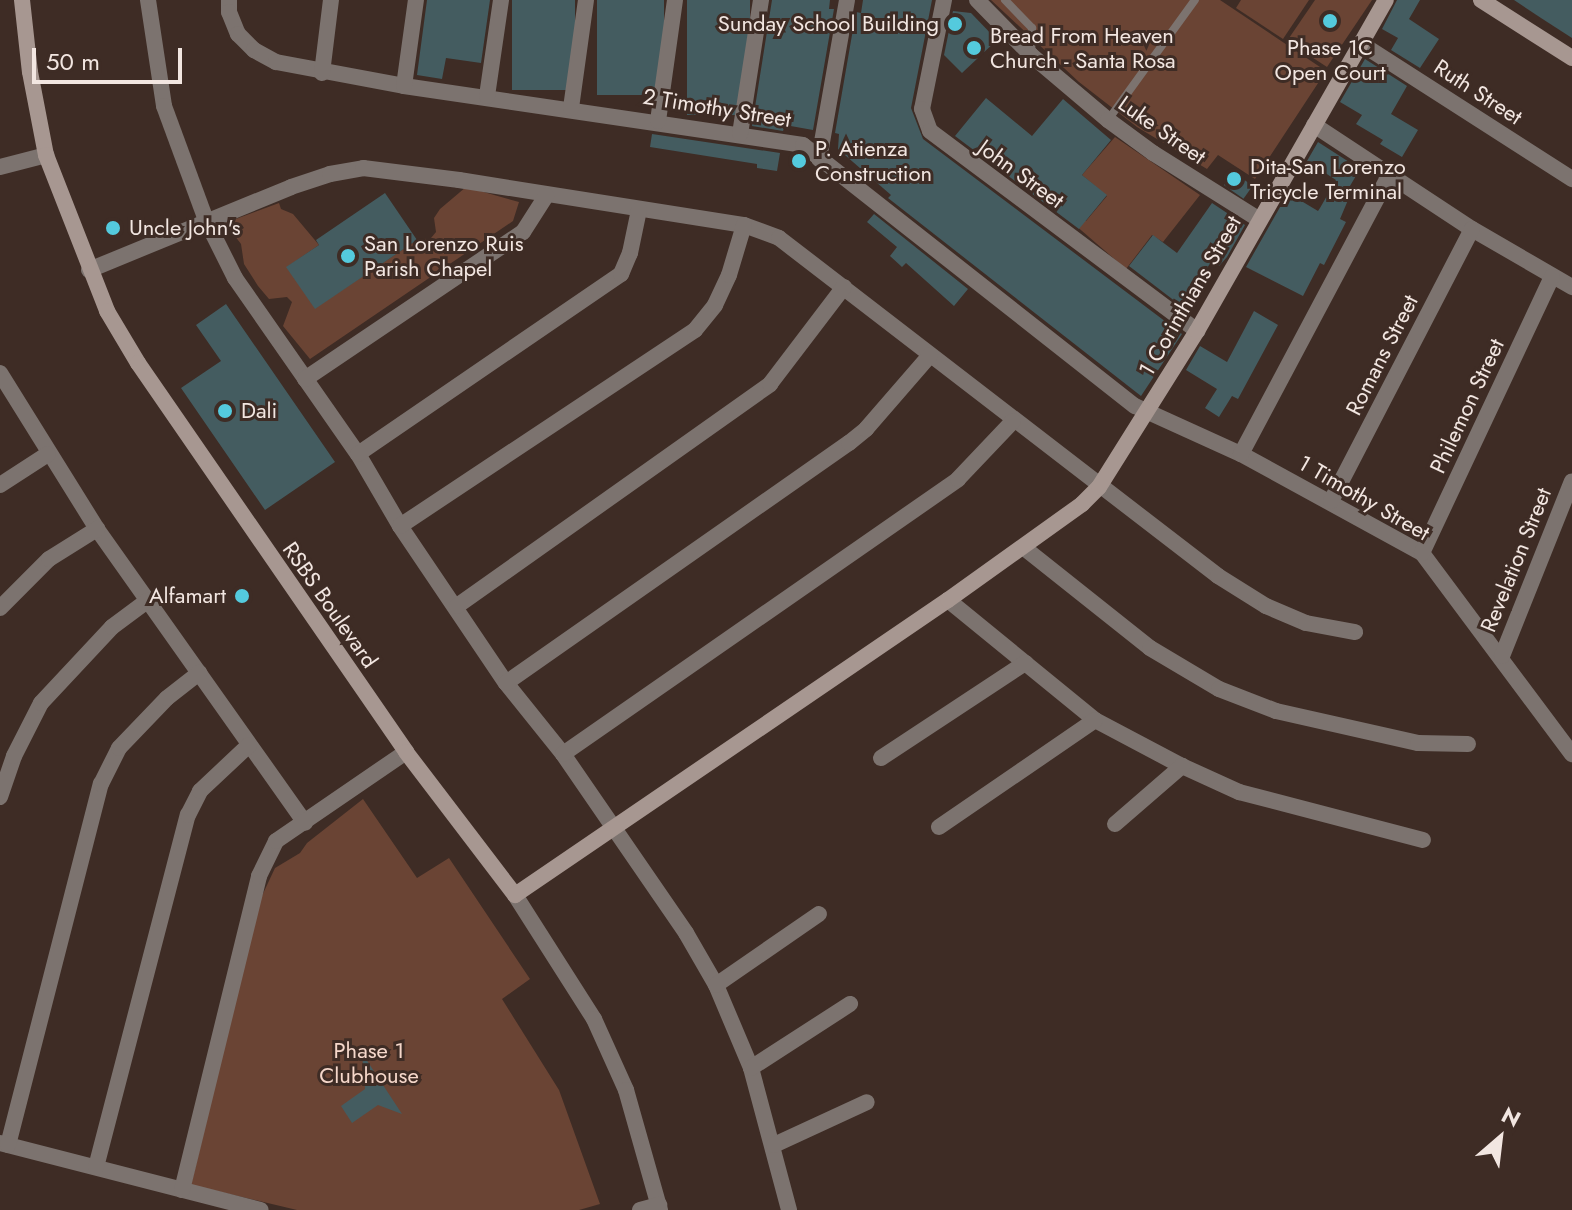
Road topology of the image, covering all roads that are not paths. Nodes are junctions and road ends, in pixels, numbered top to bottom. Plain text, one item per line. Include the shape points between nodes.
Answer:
1 (22, 0) edge
2 (148, 0) edge
3 (229, 0) edge
4 (331, 0) edge
5 (416, 0) edge
6 (501, 0) edge
7 (586, 0) edge
8 (675, 0) edge
9 (761, 0) edge
10 (847, 0) edge
11 (944, 0) edge
12 (977, 0) edge
13 (1005, 0) edge
14 (1195, 0) edge
15 (1386, 0) edge
16 (1481, 0) edge
17 (1360, 43) junction
18 (1031, 55) junction
19 (1572, 58) edge
20 (322, 73) junction
21 (404, 86) junction
22 (487, 96) junction
23 (571, 108) junction
24 (1108, 120) junction
25 (658, 121) junction
26 (1314, 125) junction
27 (740, 134) junction
28 (46, 155) junction
29 (819, 159) junction
30 (0, 167) edge
31 (1390, 174) junction
32 (1572, 179) edge
33 (546, 196) junction
34 (639, 210) junction
35 (206, 220) junction
36 (1260, 220) junction
37 (744, 225) junction
38 (1472, 229) junction
39 (89, 270) junction
40 (1552, 277) junction
41 (844, 287) junction
42 (1572, 287) edge
43 (1197, 331) junction
44 (930, 355) junction
45 (0, 373) edge
46 (305, 379) junction
47 (1146, 412) junction
48 (1013, 421) junction
49 (48, 454) junction
50 (358, 454) junction
51 (1241, 454) junction
52 (1572, 481) edge
53 (0, 485) edge
54 (1099, 487) junction
55 (1331, 501) junction
56 (400, 526) junction
57 (97, 529) junction
58 (1023, 547) junction
59 (1422, 553) junction
60 (948, 600) junction
61 (147, 601) junction
62 (457, 606) junction
63 (0, 608) edge
64 (1355, 632) dead end
65 (1502, 656) junction
66 (1025, 663) junction
67 (199, 673) junction
68 (506, 683) junction
69 (1095, 720) junction
70 (1468, 744) dead end
71 (249, 745) junction
72 (406, 752) junction
73 (563, 754) junction
74 (1572, 754) edge
75 (881, 758) dead end
76 (1182, 766) junction
77 (0, 797) edge
78 (305, 823) junction
79 (1115, 824) dead end
80 (939, 827) dead end
81 (615, 828) junction
82 (1423, 840) dead end
83 (515, 895) junction
84 (819, 914) dead end
85 (716, 985) junction
86 (850, 1004) dead end
87 (751, 1068) junction
88 (867, 1102) dead end
89 (4, 1144) edge
90 (774, 1145) junction
91 (96, 1167) junction
92 (182, 1190) junction
93 (660, 1208) edge
94 (261, 1210) edge
95 (640, 1210) edge
96 (789, 1210) edge

1 - 28 street, RSBS Boulevard
2 - 35 street via 164,106
3 - 20 street, 2 Timothy Street via 238,34 254,50 276,62
4 - 20 street
5 - 21 street
6 - 22 street
7 - 23 street
8 - 25 street
9 - 27 street
10 - 29 street
11 - 43 street, John Street via 922,109 930,131
12 - 18 street, Luke Street
13 - 18 lane via 1032,28
14 - 24 lane
15 - 17 street, 1 Corinthians Street
16 - 19 street
17 - 26 street, 1 Corinthians Street
17 - 32 street, Ruth Street
18 - 24 street, Luke Street
20 - 21 street, 2 Timothy Street
21 - 22 street, 2 Timothy Street
22 - 23 street, 2 Timothy Street
23 - 25 street, 2 Timothy Street
24 - 36 street, Luke Street
25 - 27 street, 2 Timothy Street
26 - 31 street
26 - 36 street, 1 Corinthians Street
27 - 29 street, 2 Timothy Street via 803,145
28 - 30 street
28 - 39 street, RSBS Boulevard
29 - 47 street, 2 Timothy Street
31 - 38 street
31 - 51 street
33 - 34 street
33 - 35 street via 363,168 330,174
33 - 46 street via 523,232
34 - 37 street
34 - 50 street via 621,274
35 - 39 street
35 - 46 street via 235,278
36 - 43 street, 1 Corinthians Street
37 - 41 street via 779,238
37 - 56 street via 715,305 695,330
38 - 40 street
38 - 55 street, Romans Street
39 - 72 street, RSBS Boulevard via 138,363
40 - 42 street
40 - 59 street, Philemon Street
41 - 44 street
41 - 62 street via 770,384
43 - 47 street, 1 Corinthians Street
44 - 48 street
44 - 68 street via 849,443
45 - 49 street
46 - 50 street
47 - 51 street, 1 Timothy Street
47 - 54 street, 1 Corinthians Street
48 - 54 street
48 - 73 street via 958,479
49 - 53 street
49 - 57 street
50 - 56 street
51 - 55 street, 1 Timothy Street
52 - 65 street, Revelation Street
54 - 58 street, 1 Corinthians Street
54 - 64 street via 1266,606 1306,623
55 - 59 street, 1 Timothy Street
56 - 62 street
57 - 61 street
57 - 63 street via 49,559
58 - 60 street, 1 Corinthians Street
58 - 70 street via 1150,648 1219,689 1276,711 1418,743
59 - 65 street, 1 Timothy Street
60 - 66 street
60 - 81 street, 1 Corinthians Street
61 - 67 street
61 - 77 street via 112,627 41,703
62 - 68 street
65 - 74 street, 1 Timothy Street
66 - 69 street
66 - 75 street
67 - 71 street
67 - 89 street via 127,738 101,784
68 - 73 street
69 - 76 street
69 - 80 street
71 - 78 street
71 - 91 street via 200,791 188,815
72 - 78 street
72 - 83 street, RSBS Boulevard
73 - 81 street
76 - 79 street
76 - 82 street via 1239,792
78 - 92 street via 276,841 259,876
81 - 83 street, 1 Corinthians Street
81 - 85 street
83 - 93 street, RSBS Boulevard via 594,1019 626,1090
84 - 85 street
85 - 87 street
86 - 87 street
87 - 90 street
88 - 90 street
89 - 91 street
90 - 96 street
91 - 92 street
92 - 94 street
93 - 95 street

